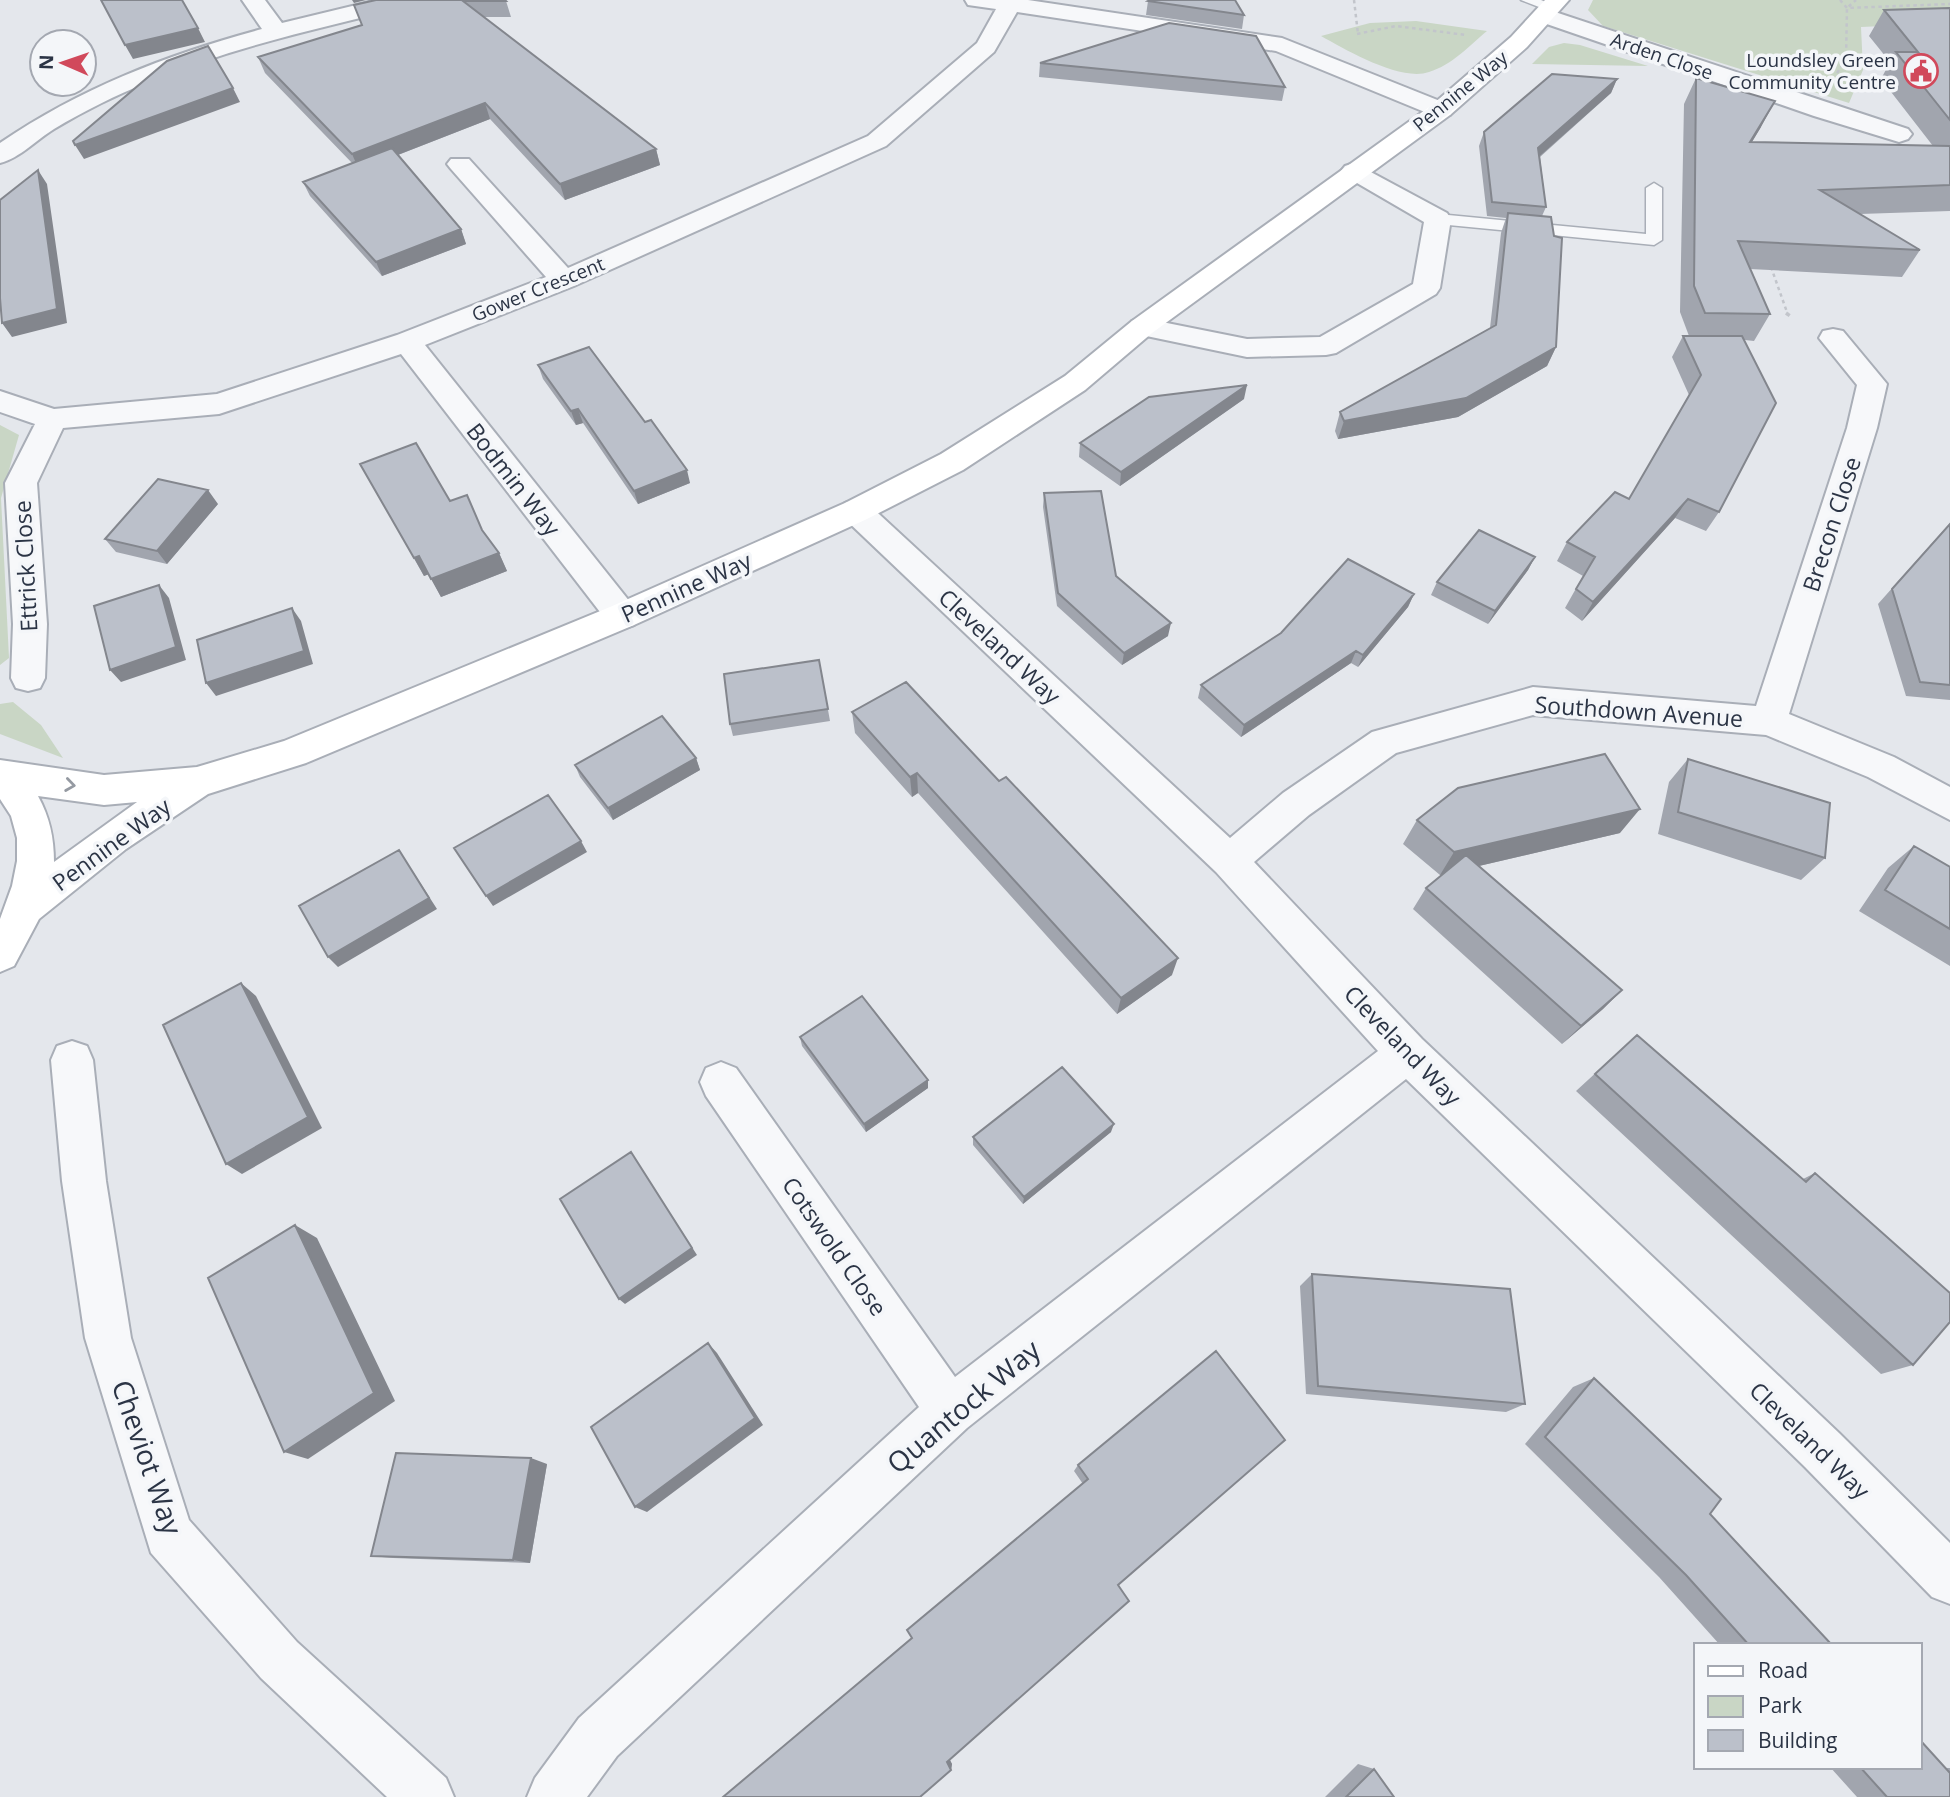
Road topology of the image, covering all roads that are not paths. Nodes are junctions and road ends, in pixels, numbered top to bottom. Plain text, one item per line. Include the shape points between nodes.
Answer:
1 (253, 0) edge
2 (406, 0) edge
3 (976, 0) edge
4 (1010, 5) junction
5 (1546, 6) edge
6 (276, 31) junction
7 (1441, 110) junction
8 (1899, 134) dead end
9 (10, 135) edge
10 (0, 155) edge
11 (460, 164) dead end
12 (1354, 171) junction
13 (1654, 188) dead end
14 (1438, 219) junction
15 (564, 281) junction
16 (1142, 327) junction
17 (1833, 338) road end
18 (407, 342) junction
19 (0, 401) edge
20 (52, 419) junction
21 (856, 511) junction
22 (622, 615) junction
23 (28, 678) dead end
24 (1769, 721) junction
25 (1, 775) edge
26 (197, 782) junction
27 (1950, 805) edge
28 (1229, 862) junction
29 (26, 907) junction
30 (0, 954) edge
31 (1406, 1052) junction
32 (72, 1060) dead end
33 (721, 1082) dead end
34 (950, 1411) junction
35 (1950, 1578) edge
36 (427, 1797) edge
37 (554, 1797) edge

1 - 6 street
2 - 6 street
3 - 4 street
4 - 7 street via 1282,45
4 - 15 street, Gower Crescent via 986,47 877,141
5 - 7 street, Pennine Way via 1519,42
5 - 8 street, Arden Close via 1814,108
6 - 9 street via 132,78
7 - 12 street, Pennine Way
9 - 10 street
11 - 15 street
12 - 14 street
12 - 16 street, Pennine Way
13 - 14 lane via 1654,240
14 - 16 street via 1426,288 1326,346 1247,348
15 - 18 street, Gower Crescent
16 - 21 street, Pennine Way via 1075,383 952,462
17 - 24 street, Brecon Close via 1872,384
18 - 20 street, Gower Crescent via 219,404
18 - 22 street, Bodmin Way
19 - 20 street, Gower Crescent
20 - 23 street, Ettrick Close via 21,483 30,624
21 - 22 street, Pennine Way
21 - 28 street, Cleveland Way
22 - 26 street, Pennine Way via 293,753
24 - 27 street, Southdown Avenue via 1881,767
24 - 28 street, Southdown Avenue via 1533,701 1385,742 1296,804
25 -> 26 street, Pennine Way via 104,790
25 - 29 street via 33,818 36,875
26 - 29 street, Pennine Way via 113,838
28 - 31 street, Cleveland Way
29 - 30 street
31 - 34 street, Quantock Way
31 - 35 street, Cleveland Way
32 - 36 street, Cheviot Way via 84,1181 108,1338 169,1535 279,1660
33 - 34 street, Cotswold Close
34 - 37 street, Quantock Way via 598,1737

